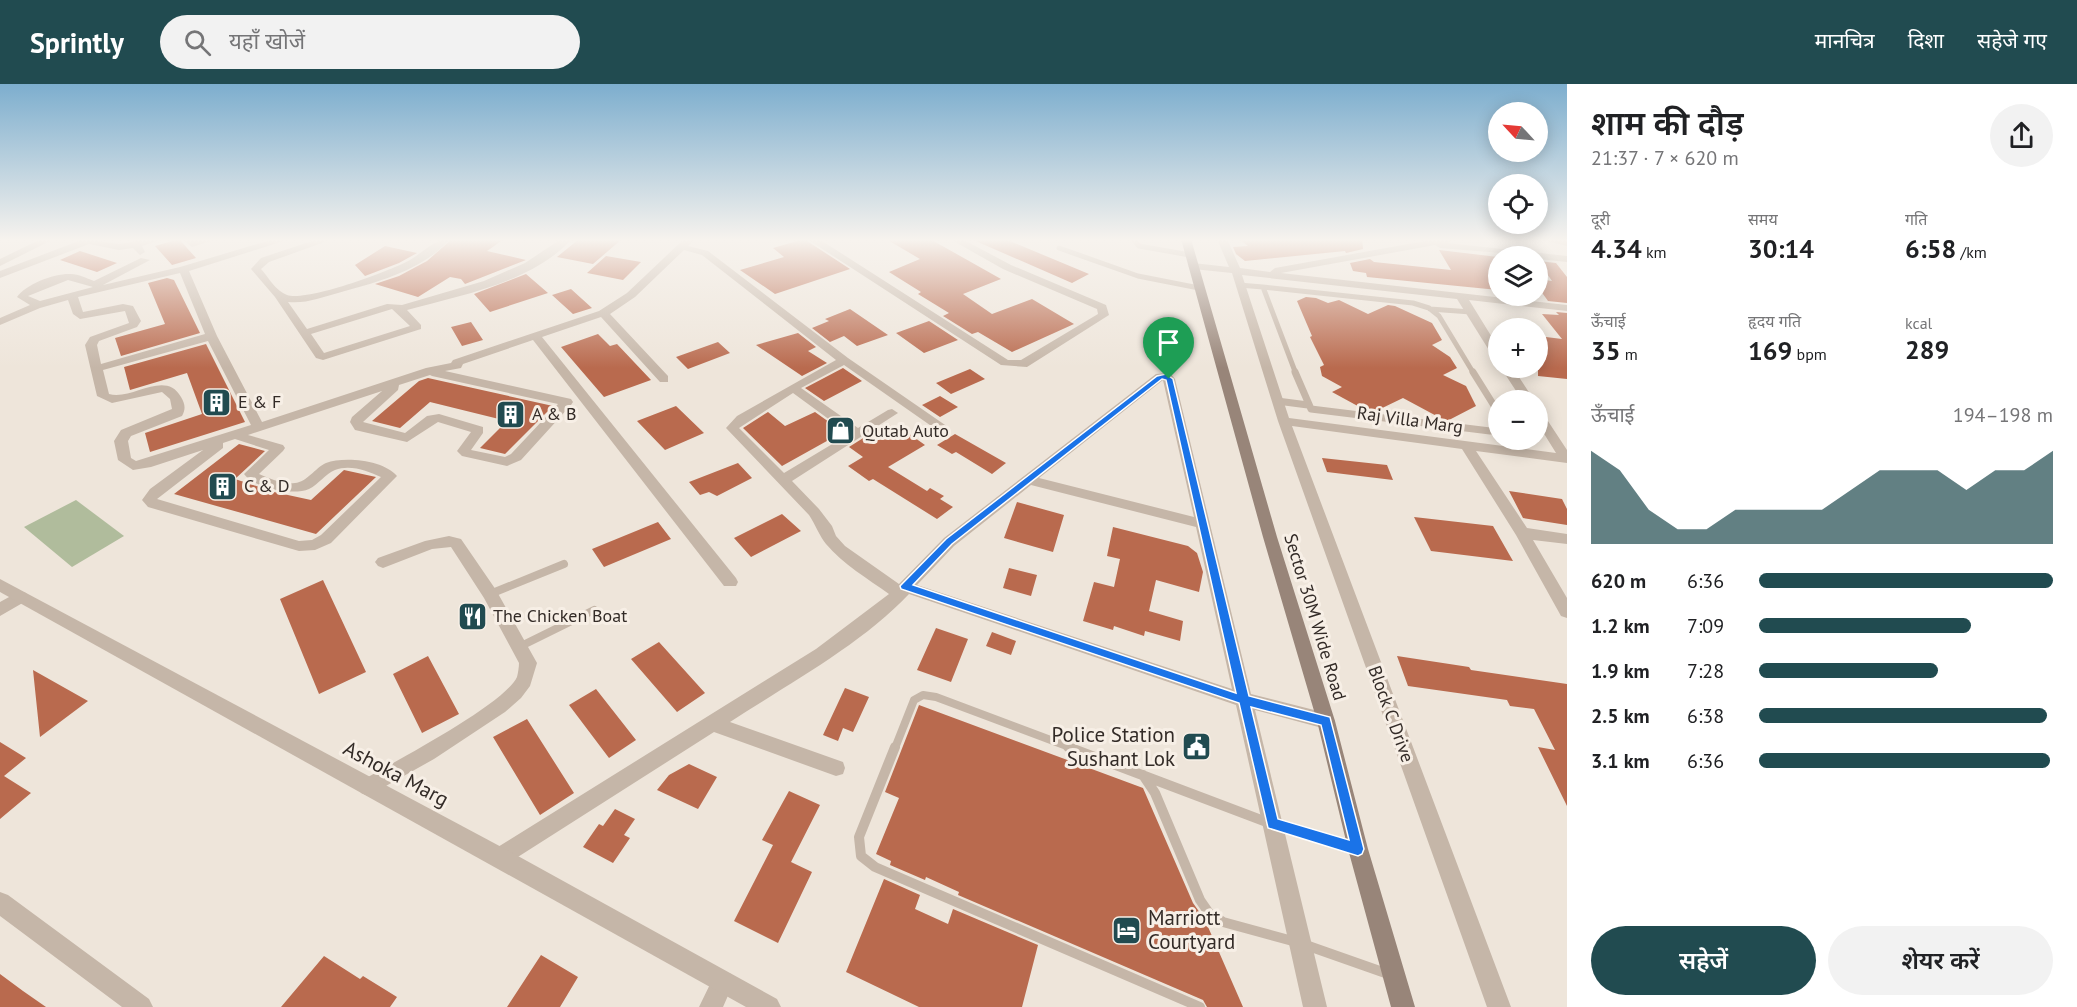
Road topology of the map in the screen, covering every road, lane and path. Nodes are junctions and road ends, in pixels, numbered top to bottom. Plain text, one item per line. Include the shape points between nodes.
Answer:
1 (51, 282) edge
2 (128, 282) edge
3 (188, 282) edge
4 (267, 282) edge
5 (361, 282) edge
6 (492, 282) edge
7 (645, 282) edge
8 (743, 282) edge
9 (879, 282) edge
10 (1042, 282) edge
11 (1168, 282) edge
12 (1197, 282) edge
13 (1238, 282) edge
14 (1331, 282) edge
15 (1239, 285) junction
16 (1263, 287) junction
17 (1198, 288) junction
18 (72, 295) junction
19 (1461, 296) junction
20 (280, 298) junction
21 (39, 305) junction
22 (1429, 308) junction
23 (1567, 308) edge
24 (400, 309) junction
25 (1471, 312) junction
26 (603, 313) junction
27 (0, 322) edge
28 (304, 333) junction
29 (210, 336) junction
30 (536, 337) junction
31 (1488, 339) edge
32 (844, 360) junction
33 (95, 369) junction
34 (430, 371) junction
35 (664, 380) dead end
36 (401, 381) junction
37 (793, 388) junction
38 (1488, 396) edge
39 (1277, 401) junction
40 (1308, 405) junction
41 (892, 413) dead end
42 (1284, 421) junction
43 (258, 427) junction
44 (942, 427) dead end
45 (1488, 431) edge
46 (1548, 432) edge
47 (857, 434) junction
48 (230, 436) junction
49 (1466, 446) junction
50 (1567, 459) edge
51 (783, 480) junction
52 (1028, 480) junction
53 (1203, 524) junction
54 (1522, 533) junction
55 (1567, 539) edge
56 (383, 562) dead end
57 (564, 564) dead end
58 (730, 582) dead end
59 (0, 585) edge
60 (902, 590) junction
61 (490, 594) junction
62 (20, 597) junction
63 (0, 610) edge
64 (594, 610) dead end
65 (1567, 612) edge
66 (519, 647) junction
67 (1244, 700) junction
68 (1326, 721) junction
69 (712, 723) junction
70 (836, 768) dead end
71 (1143, 775) junction
72 (368, 787) junction
73 (1272, 824) junction
74 (1358, 849) junction
75 (500, 857) junction
76 (0, 903) edge
77 (1300, 943) junction
78 (1393, 975) junction
79 (723, 982) junction
80 (141, 1007) edge
81 (711, 1007) edge
82 (769, 1007) edge
83 (1200, 1007) edge
84 (1315, 1007) edge
85 (1403, 1007) edge
86 (1499, 1007) edge

1 - 21 street via 22,297
2 - 18 street
3 - 29 street
4 - 20 street
5 - 20 street via 305,300
6 - 24 street
7 - 26 street
8 - 32 street
9 - 10 street via 1005,363 1023,364 1104,315 1102,308
11 - 17 lane
12 - 17 main road, Sector 30M Wide Road
13 - 15 street, Block C Drive
14 - 19 street
15 - 16 lane
15 - 39 street, Block C Drive
16 - 22 lane
16 - 40 lane
17 - 68 main road, Sector 30M Wide Road
18 - 21 street
18 - 33 street via 80,316 123,307 129,308 135,321 94,339 91,345
19 - 23 street
19 - 25 street
20 - 28 street
21 - 27 street
22 - 25 lane
22 - 38 lane via 1439,315
24 - 28 street via 391,306
24 - 28 street via 417,327 415,330 323,357
25 - 31 street
26 - 30 street
26 - 35 street
29 - 33 street
29 - 43 street
30 - 34 street
30 - 58 street
32 - 37 street
32 - 44 street
33 - 48 street via 103,396 110,400 156,389 173,391 178,413 126,433 121,441 125,460 133,466
34 - 36 street
34 - 36 street via 567,402 516,457 507,462 496,461 464,451 478,430 457,423 432,419 407,438 360,427 358,417
36 - 43 street
37 - 47 street
37 - 51 street via 732,428
39 - 40 lane
39 - 42 street, Block C Drive
40 - 45 lane via 1318,411
41 - 47 street
42 - 49 street, Raj Villa Marg
42 - 86 street, Block C Drive
43 - 48 street
46 - 50 street
47 - 51 street
48 - 48 street via 278,448 251,474 291,488 299,488 336,464 347,463 390,476 326,539 315,545 299,546 149,500
49 - 50 street, Raj Villa Marg
49 - 54 street
51 - 60 street via 814,512 840,550
52 - 53 street
52 - 53 street via 1166,376
52 - 60 street via 949,542
53 - 67 street
54 - 55 street
54 - 65 street
56 - 61 street via 449,540 456,543
57 - 61 lane
59 - 62 street, Ashoka Marg
60 - 67 street
60 - 69 street via 888,606 822,654
61 - 66 street
62 - 63 street
62 - 72 street, Ashoka Marg
64 - 66 lane
66 - 72 street via 528,663 524,681 508,700
67 - 68 street
67 - 73 street
68 - 74 main road, Sector 30M Wide Road
69 - 70 street
69 - 75 street
71 - 73 lane
71 - 77 lane via 1209,913 1223,922
71 - 83 lane via 923,695 914,700 859,837 861,856 875,867
72 - 75 street, Ashoka Marg
73 - 74 lane
73 - 77 street
74 - 78 main road, Sector 30M Wide Road
75 - 79 street, Ashoka Marg
76 - 80 street
77 - 78 lane
77 - 84 street
78 - 85 main road, Sector 30M Wide Road
79 - 81 street
79 - 82 street, Ashoka Marg

